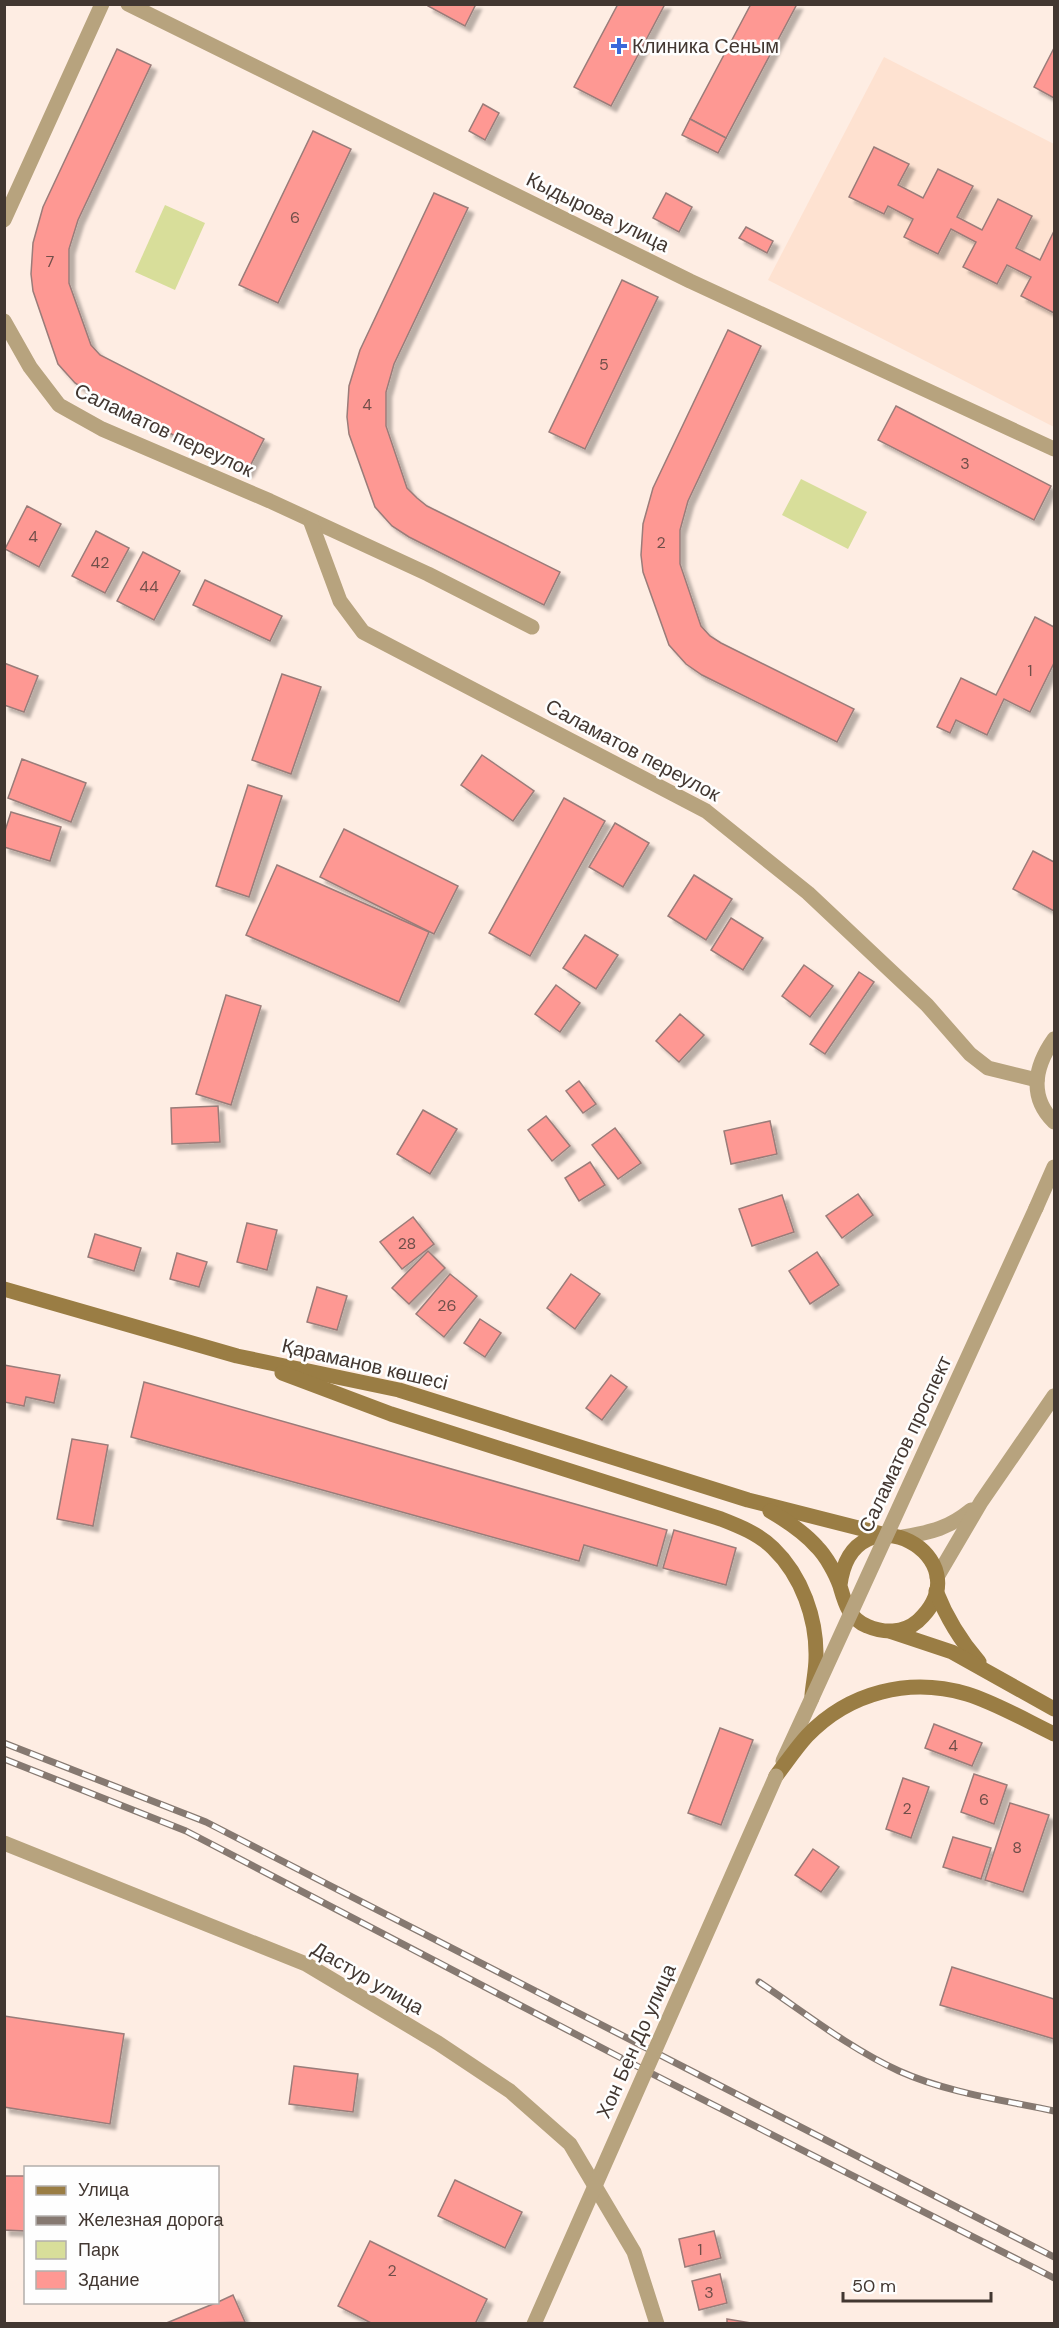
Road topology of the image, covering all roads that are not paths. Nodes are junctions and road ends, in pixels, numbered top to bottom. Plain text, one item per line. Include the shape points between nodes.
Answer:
1 (102, 4) edge
2 (128, 4) edge
3 (4, 220) edge
4 (4, 321) edge
5 (1054, 449) edge
6 (310, 520) junction
7 (532, 627) dead end
8 (1054, 1039) edge
9 (1037, 1080) junction
10 (1054, 1122) edge
11 (1054, 1167) edge
12 (4, 1288) edge
13 (237, 1356) junction
14 (1054, 1396) edge
15 (748, 1500) junction
16 (981, 1502) junction
17 (886, 1535) junction
18 (903, 1537) junction
19 (936, 1584) junction
20 (840, 1585) junction
21 (892, 1632) junction
22 (985, 1669) junction
23 (812, 1698) junction
24 (1054, 1709) edge
25 (1052, 1733) edge
26 (776, 1776) junction
27 (4, 1843) edge
28 (534, 2324) edge
29 (657, 2324) edge

1 - 3 street
2 - 5 street, Кыдырова улица via 690,281
4 - 6 street, Саламатов переулок via 30,368 59,405 102,429
6 - 7 street, Саламатов переулок
6 - 9 street, Саламатов переулок via 340,601 363,632 706,811 808,893 927,1005 970,1054 988,1068
8 - 9 street via 1042,1057
9 - 10 street via 1040,1102
11 - 23 street, Саламатов проспект, bridge
12 - 13 main road, Қараманов көшесі
13 - 15 main road, Қараманов көшесі via 399,1390
13 - 23 main road via 391,1414 747,1529 773,1547 805,1596 816,1658
14 - 16 street
15 - 17 main road
15 - 20 main road via 789,1522 818,1548
16 - 18 street via 956,1522 932,1532
16 - 19 street
17 - 18 main road
17 - 20 main road via 871,1538 853,1551 842,1570
18 - 19 main road via 919,1546 931,1560
19 - 21 main road via 928,1611 912,1626
19 - 22 main road via 947,1618
20 - 21 main road via 843,1600 856,1619 877,1630
21 - 22 main road via 952,1652
22 - 24 main road
23 - 26 street, Саламатов проспект
25 - 26 main road via 969,1695 935,1687 903,1687 873,1694 826,1719
26 - 28 street, Хон Бен До улица, bridge
27 - 29 street, Дастур улица via 306,1964 510,2091 570,2144 634,2252

